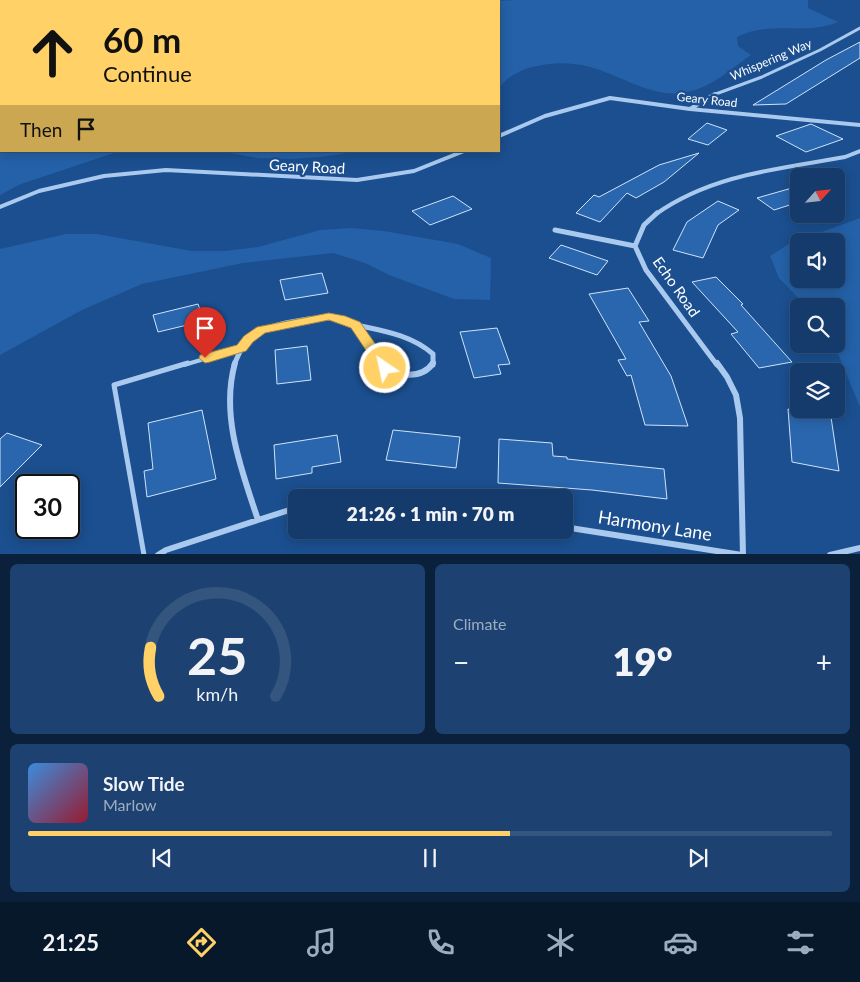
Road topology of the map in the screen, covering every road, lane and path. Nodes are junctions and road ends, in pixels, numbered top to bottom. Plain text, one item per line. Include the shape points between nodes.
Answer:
1 (860, 28) edge
2 (690, 109) junction
3 (860, 125) edge
4 (500, 136) edge
5 (860, 151) edge
6 (462, 152) edge
7 (0, 207) edge
8 (555, 230) dead end
9 (635, 246) junction
10 (356, 325) junction
11 (241, 348) junction
12 (288, 511) edge
13 (258, 520) junction
14 (573, 527) edge
15 (860, 548) edge
16 (144, 554) edge
17 (158, 554) edge
18 (743, 554) edge
19 (830, 554) edge

1 - 2 street, Whispering Way via 770,73 714,94
2 - 3 street, Geary Road
2 - 4 street, Geary Road via 610,98 545,116
5 - 9 street via 845,157 733,177 688,195 657,212 644,225
6 - 7 street, Geary Road via 414,171 357,180 166,170 104,176 39,191
8 - 9 street
9 - 18 street, Echo Road via 646,270 727,377 736,395 740,418
10 - 10 street via 404,336 424,345 433,354 433,365 426,372 413,375 385,368
10 - 11 street via 329,317 296,322 262,330
11 - 13 street via 234,365 231,388 233,422 239,463
11 - 16 lane via 114,385
12 - 13 street
13 - 17 street
14 - 18 street, Harmony Lane
15 - 19 street

